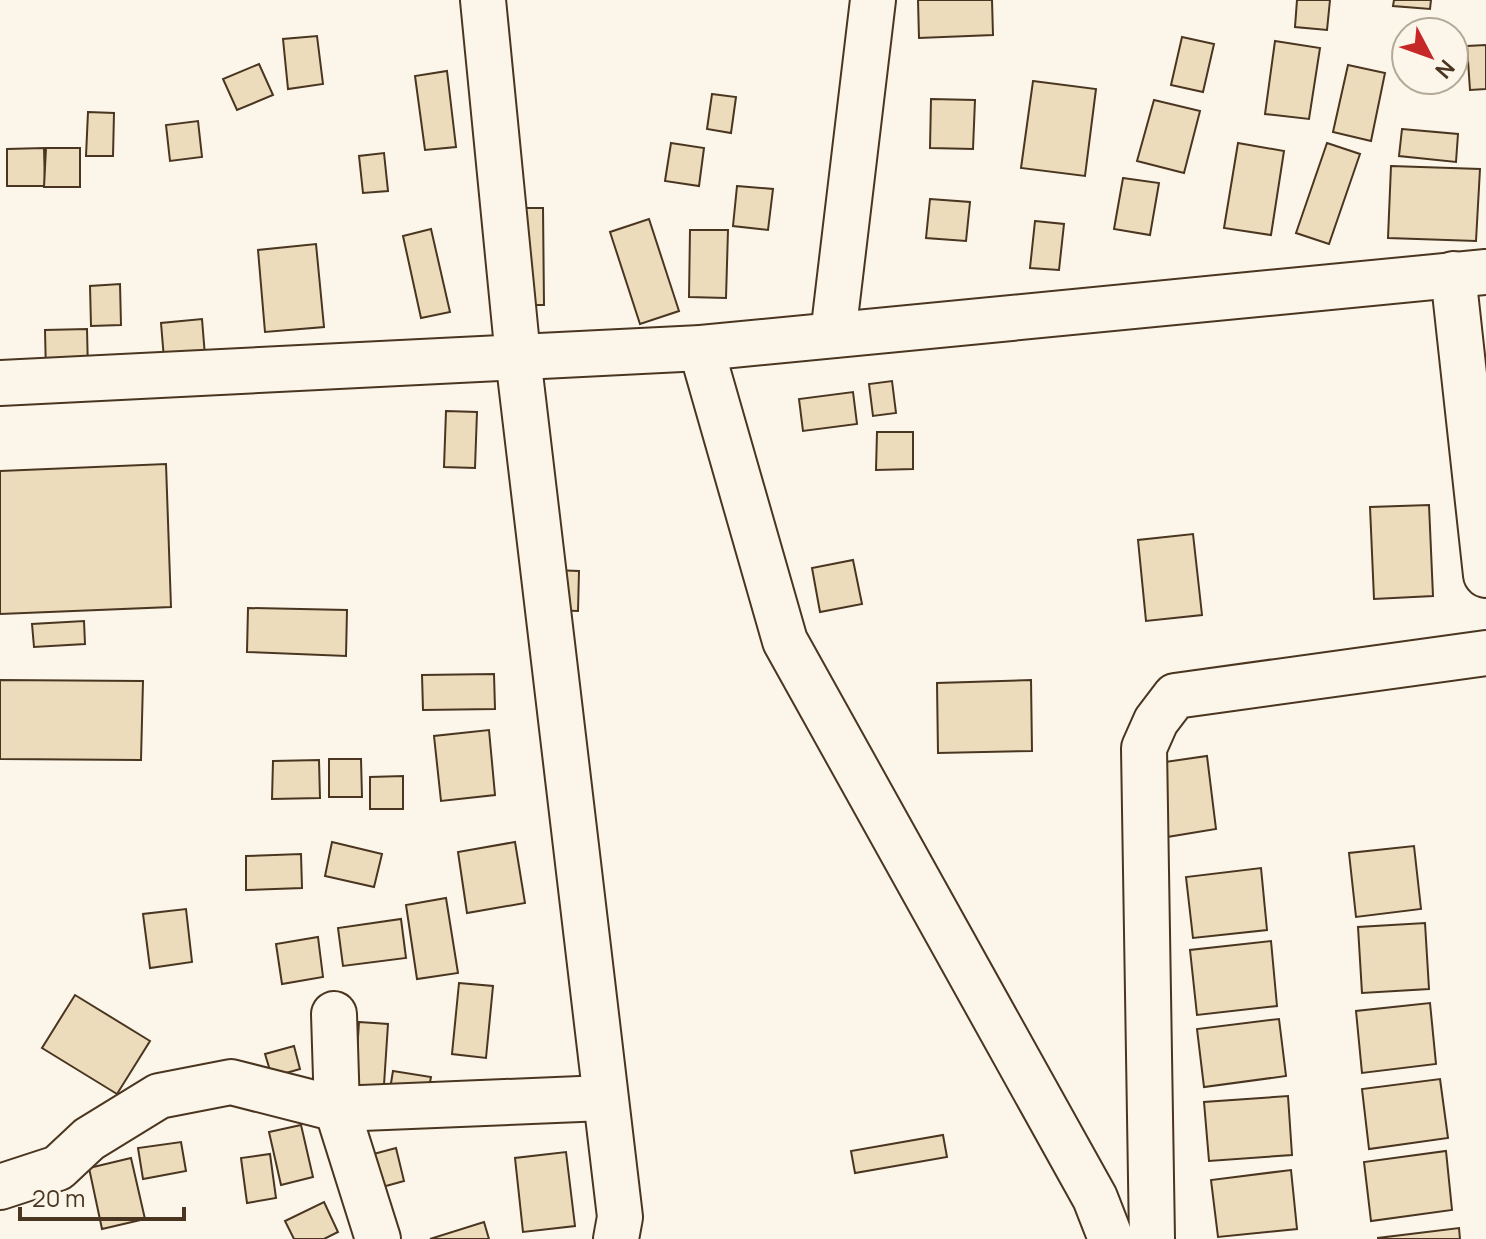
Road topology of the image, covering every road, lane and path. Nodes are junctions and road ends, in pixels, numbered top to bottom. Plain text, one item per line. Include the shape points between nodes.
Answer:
1 (483, 0) edge
2 (873, 0) edge
3 (1470, 273) edge
4 (833, 335) junction
5 (701, 348) junction
6 (518, 357) junction
7 (0, 383) edge
8 (1486, 575) edge
9 (1486, 653) edge
10 (334, 1014) dead end
11 (604, 1098) junction
12 (337, 1109) junction
13 (0, 1187) edge
14 (378, 1239) edge
15 (616, 1239) edge
16 (1111, 1239) edge
17 (1152, 1239) edge

1 - 6 street
2 - 4 street
3 - 4 street
3 - 8 street
4 - 5 street
5 - 6 street
5 - 16 street via 785,641 1095,1198
6 - 7 street
6 - 11 street
9 - 17 street via 1175,696 1156,721 1144,748
10 - 12 street
11 - 12 street
11 - 15 street via 620,1217
12 - 13 street via 231,1082 159,1096 89,1139 58,1168
12 - 14 street

